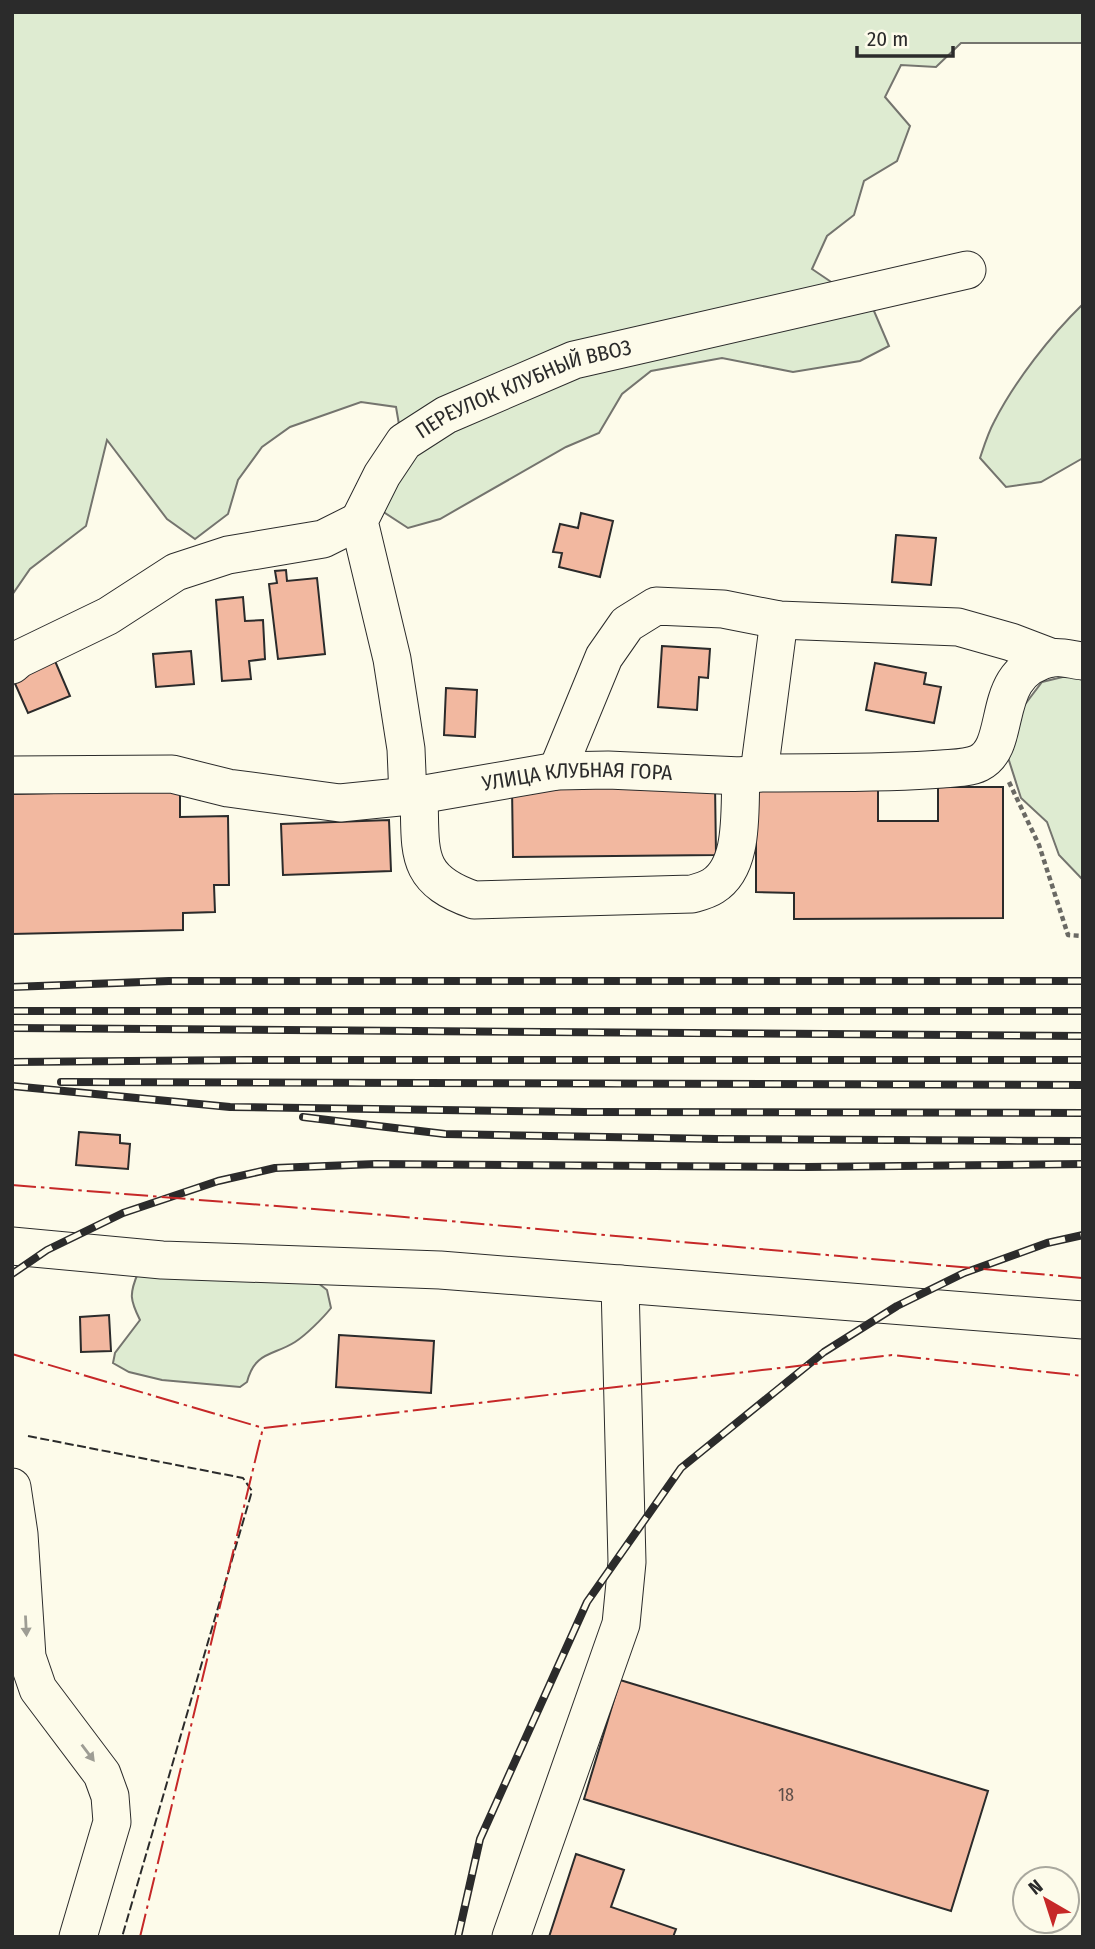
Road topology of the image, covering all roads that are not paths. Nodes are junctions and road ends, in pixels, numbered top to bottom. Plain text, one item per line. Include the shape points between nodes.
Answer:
1 (967, 270) dead end
2 (359, 521) junction
3 (779, 620) junction
4 (1068, 659) edge
5 (12, 665) edge
6 (557, 771) junction
7 (12, 775) edge
8 (750, 775) junction
9 (413, 796) junction
10 (12, 1246) edge
11 (620, 1284) junction
12 (1083, 1320) edge
13 (12, 1487) edge
14 (16, 1546) edge
15 (29, 1700) edge
16 (78, 1937) edge
17 (512, 1937) edge

1 - 2 street, ПЕРЕУЛОК КЛУБНЫЙ ВВОЗ via 574,360 446,415 404,442
2 - 5 street via 323,539 228,555 176,572 108,616
2 - 9 street via 391,659
3 - 4 street via 958,627
3 - 6 street via 723,609 656,606 627,624 604,657
3 - 8 street
4 - 8 street, УЛИЦА КЛУБНАЯ ГОРА via 1035,664 1013,684 994,747 980,763 918,771
6 - 8 street, УЛИЦА КЛУБНАЯ ГОРА
6 - 9 street, УЛИЦА КЛУБНАЯ ГОРА
7 - 9 street, УЛИЦА КЛУБНАЯ ГОРА via 172,774 228,789 340,803
8 - 9 street via 736,857 725,877 712,888 692,894 474,900 462,896 433,879 421,850
10 - 11 street via 162,1260 439,1270
11 - 12 street
11 - 17 street via 626,1562 621,1624
13 - 14 street
14 -> 15 street via 27,1657 38,1689
15 -> 16 street via 102,1774 110,1796 112,1822

